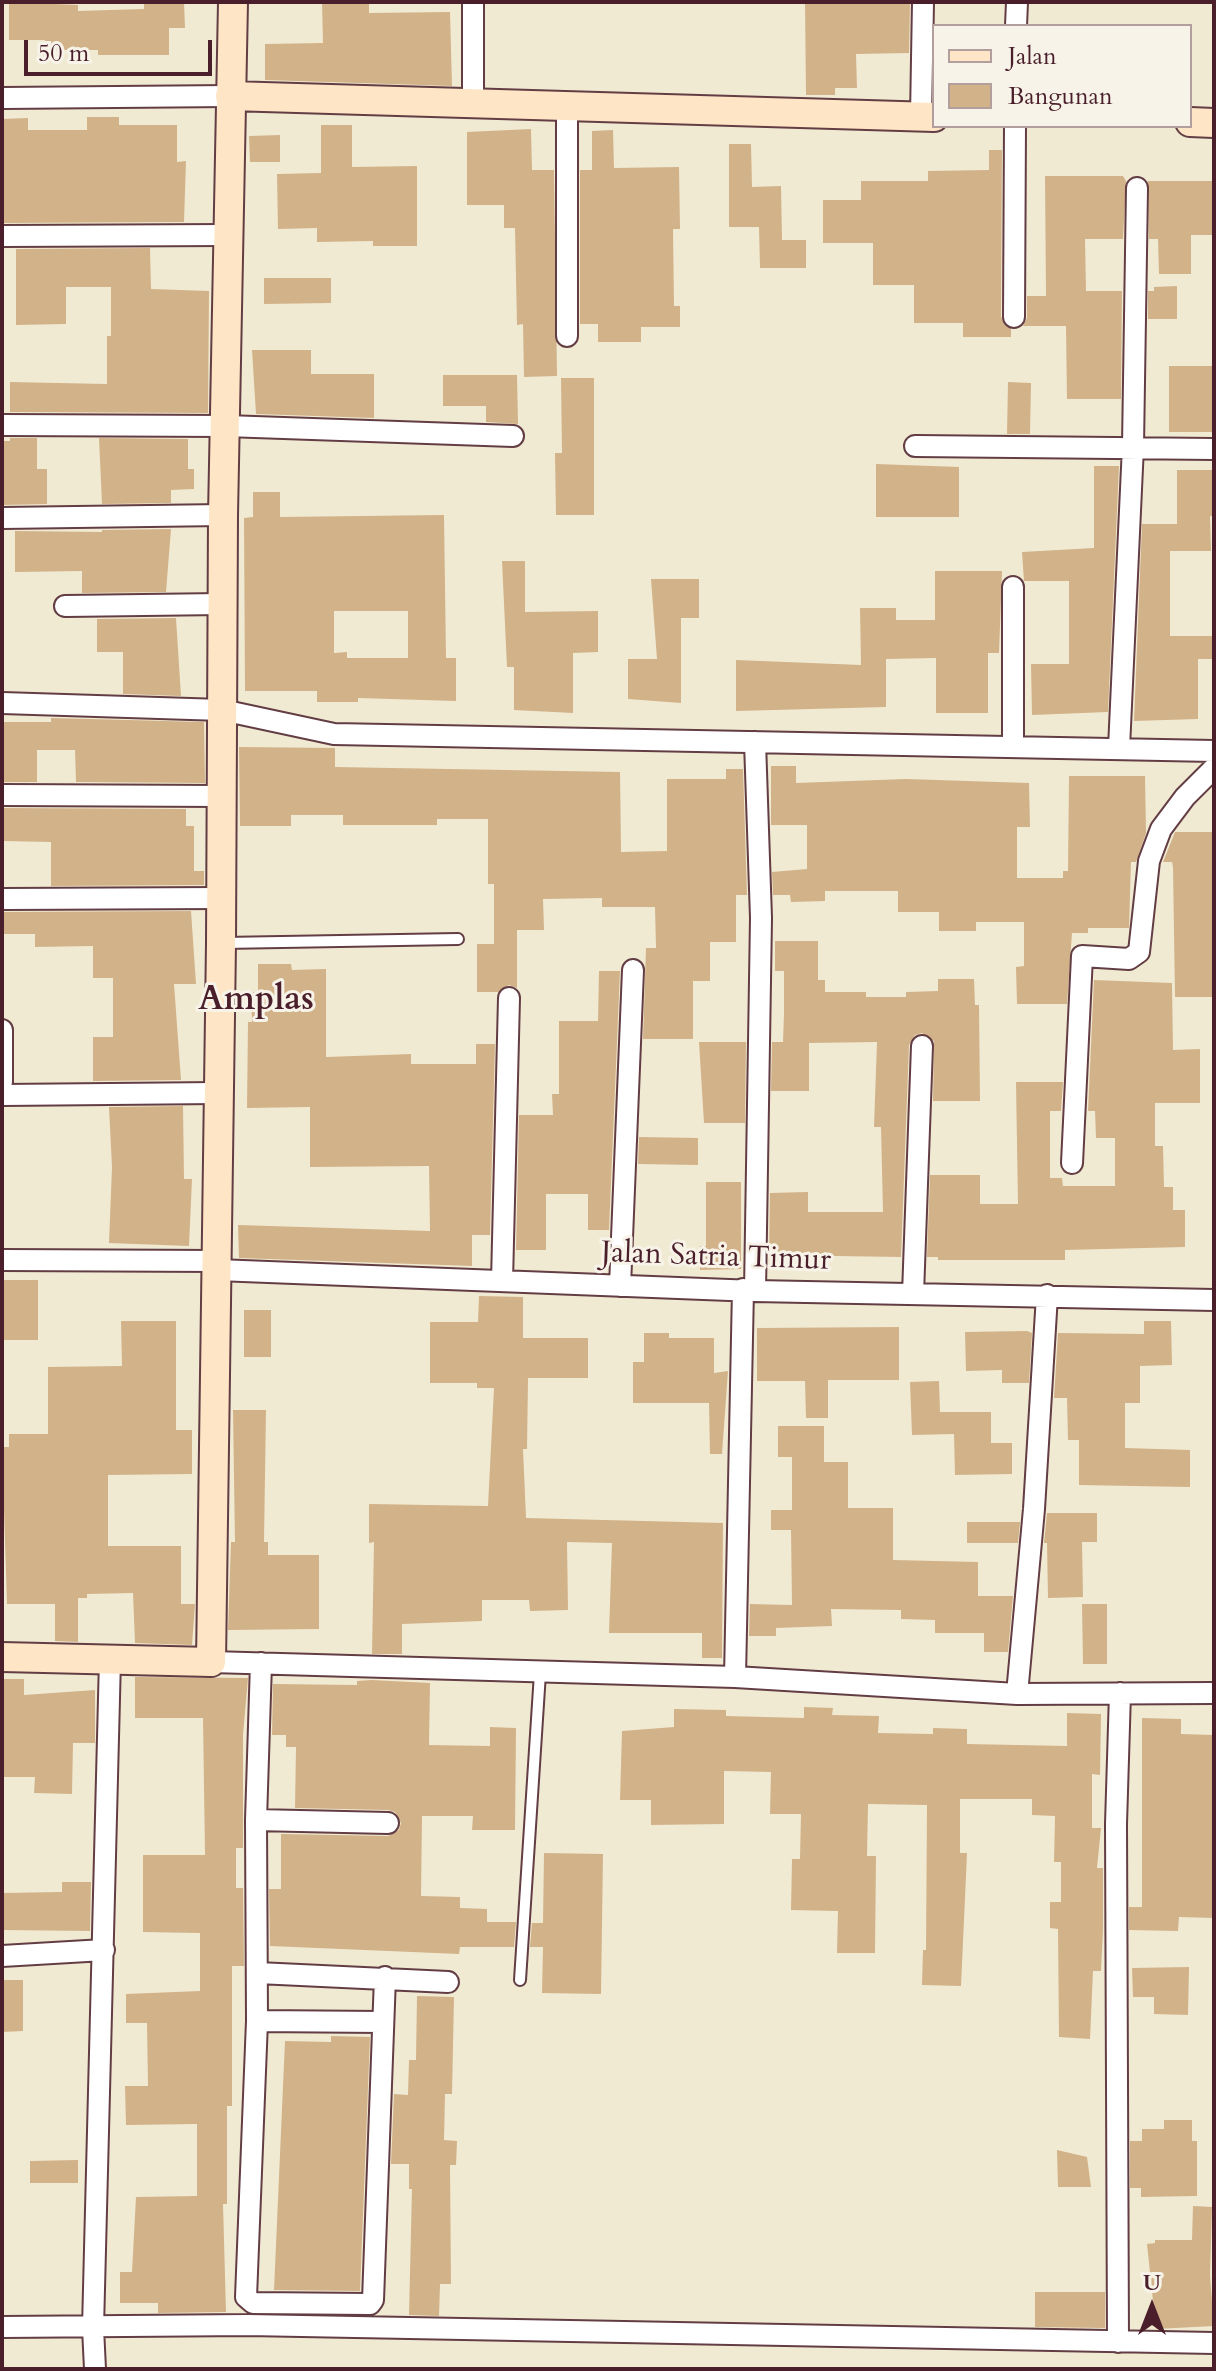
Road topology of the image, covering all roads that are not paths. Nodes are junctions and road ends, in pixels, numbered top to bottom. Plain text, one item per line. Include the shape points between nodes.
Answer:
1 (233, 2) edge
2 (473, 2) edge
3 (923, 2) edge
4 (1017, 2) edge
5 (1016, 24) edge
6 (230, 96) junction
7 (2, 98) edge
8 (473, 104) junction
9 (567, 107) junction
10 (927, 116) edge
11 (1192, 122) edge
12 (1214, 123) edge
13 (1015, 128) edge
14 (1137, 188) dead end
15 (227, 235) junction
16 (2, 236) edge
17 (1014, 317) dead end
18 (567, 336) dead end
19 (2, 425) edge
20 (226, 426) junction
21 (513, 436) dead end
22 (915, 446) dead end
23 (1133, 446) junction
24 (1214, 449) edge
25 (223, 515) junction
26 (2, 518) edge
27 (1013, 587) dead end
28 (222, 604) junction
29 (65, 606) dead end
30 (2, 703) edge
31 (222, 710) junction
32 (755, 742) junction
33 (1013, 745) junction
34 (1119, 748) junction
35 (1214, 751) edge
36 (1214, 768) edge
37 (2, 795) edge
38 (222, 796) junction
39 (221, 898) junction
40 (2, 899) edge
41 (458, 939) dead end
42 (221, 943) junction
43 (633, 970) dead end
44 (509, 998) dead end
45 (2, 1030) edge
46 (922, 1046) dead end
47 (2, 1082) edge
48 (218, 1093) junction
49 (2, 1095) edge
50 (1072, 1163) dead end
51 (2, 1260) edge
52 (217, 1265) junction
53 (502, 1281) junction
54 (620, 1286) junction
55 (749, 1290) junction
56 (913, 1294) junction
57 (1047, 1295) junction
58 (1214, 1300) edge
59 (2, 1657) edge
60 (110, 1659) junction
61 (211, 1662) junction
62 (261, 1663) junction
63 (540, 1673) junction
64 (735, 1677) junction
65 (1120, 1693) junction
66 (1214, 1693) edge
67 (1017, 1694) junction
68 (256, 1820) junction
69 (388, 1823) dead end
70 (104, 1950) junction
71 (2, 1956) edge
72 (258, 1973) junction
73 (385, 1977) junction
74 (520, 1980) dead end
75 (448, 1982) dead end
76 (257, 2021) junction
77 (383, 2022) junction
78 (2, 2327) edge
79 (93, 2328) junction
80 (1118, 2342) junction
81 (1214, 2343) edge
82 (95, 2369) edge

1 - 6 street
2 - 8 street
3 - 10 street
4 - 5 street
6 - 7 street
6 - 8 street
6 - 15 street
8 - 9 street
9 - 10 street
9 - 18 street
11 - 12 street
13 - 17 street
14 - 23 street
15 - 16 street
15 - 20 street
19 - 20 street
20 - 21 street
20 - 25 street
22 - 23 street
23 - 24 street
23 - 34 street
25 - 26 street
25 - 28 street
27 - 33 street
28 - 29 street
28 - 31 street
30 - 31 street
31 - 32 street via 334,734
31 - 38 street
32 - 33 street
32 - 55 street via 761,918
33 - 34 street
34 - 35 street
36 - 50 street via 1161,829 1149,861 1139,952 1129,959 1082,956
37 - 38 street
38 - 39 street
39 - 40 street
39 - 42 street
41 - 42 lane
42 - 48 street
43 - 54 street
44 - 53 street
45 - 47 street
46 - 56 street
48 - 49 street
48 - 52 street
51 - 52 street, Jalan Satria Timur
52 - 53 street, Jalan Satria Timur
52 - 61 street
53 - 54 street, Jalan Satria Timur
54 - 55 street, Jalan Satria Timur
55 - 56 street, Jalan Satria Timur
55 - 64 street
56 - 57 street, Jalan Satria Timur
57 - 58 street, Jalan Satria Timur
57 - 67 street
59 - 60 street
60 - 61 street
60 - 70 street
61 - 62 street
62 - 63 street
62 - 68 street
63 - 64 street
63 - 74 lane
64 - 67 street
65 - 66 street
65 - 67 street
65 - 80 street
68 - 69 street
68 - 72 street
70 - 71 street
70 - 79 street
72 - 73 street
72 - 76 street
73 - 75 street
73 - 77 street
76 - 77 street
76 - 77 street via 246,2297 253,2303 341,2304 370,2304 375,2295
78 - 79 street
79 - 80 street via 248,2325
79 - 82 street
80 - 81 street

